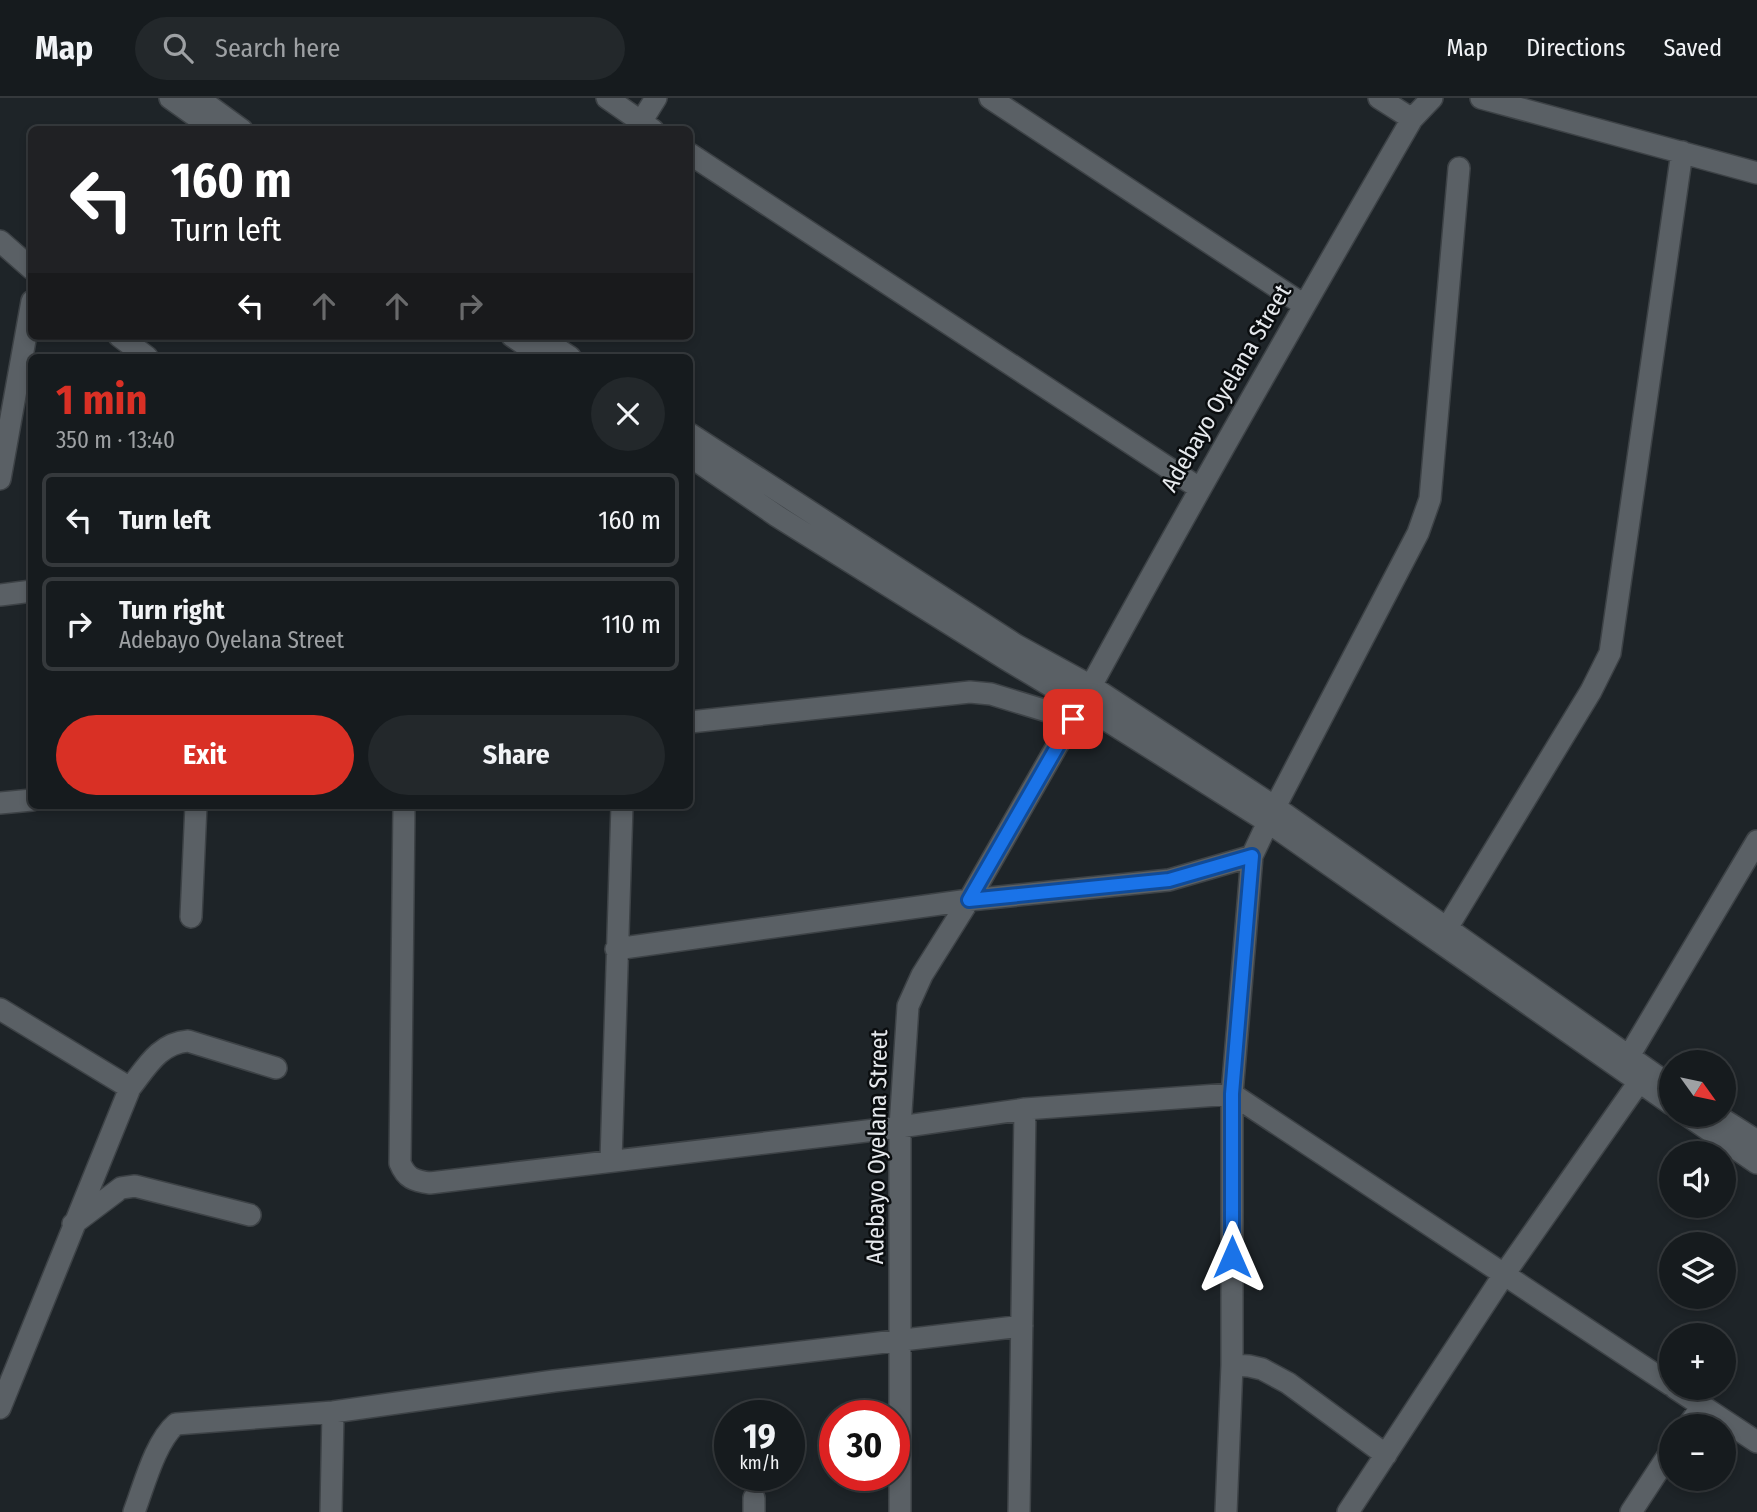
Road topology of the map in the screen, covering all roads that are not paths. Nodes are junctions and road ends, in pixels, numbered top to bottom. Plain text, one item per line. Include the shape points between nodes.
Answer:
1 (170, 98) edge
2 (198, 98) edge
3 (607, 98) edge
4 (656, 98) edge
5 (990, 98) edge
6 (1379, 98) edge
7 (1432, 98) edge
8 (1481, 98) edge
9 (1412, 119) junction
10 (209, 126) edge
11 (236, 126) edge
12 (642, 126) edge
13 (643, 126) edge
14 (1682, 152) junction
15 (693, 155) edge
16 (1460, 168) dead end
17 (1757, 173) edge
18 (0, 241) edge
19 (28, 266) edge
20 (1304, 304) junction
21 (28, 323) edge
22 (124, 340) edge
23 (518, 340) edge
24 (544, 340) edge
25 (143, 354) edge
26 (539, 354) edge
27 (565, 354) edge
28 (693, 440) edge
29 (701, 457) edge
30 (0, 479) edge
31 (1199, 488) junction
32 (28, 592) edge
33 (0, 595) edge
34 (1082, 703) junction
35 (693, 722) edge
36 (28, 800) edge
37 (0, 803) edge
38 (196, 809) edge
39 (404, 809) edge
40 (622, 809) edge
41 (1271, 814) junction
42 (1308, 840) junction
43 (1757, 841) edge
44 (1252, 856) junction
45 (969, 900) junction
46 (191, 917) dead end
47 (1447, 928) junction
48 (616, 949) junction
49 (0, 1009) edge
50 (1629, 1056) junction
51 (276, 1068) dead end
52 (1659, 1077) edge
53 (1639, 1082) junction
54 (130, 1088) junction
55 (1232, 1094) junction
56 (1659, 1096) edge
57 (1025, 1109) junction
58 (900, 1127) junction
59 (1704, 1127) edge
60 (1735, 1127) edge
61 (1757, 1141) edge
62 (611, 1161) junction
63 (1757, 1163) edge
64 (250, 1215) dead end
65 (73, 1224) junction
66 (1505, 1273) junction
67 (1022, 1326) junction
68 (900, 1341) junction
69 (1232, 1365) junction
70 (1659, 1377) edge
71 (1693, 1400) edge
72 (1702, 1406) junction
73 (0, 1408) edge
74 (333, 1412) junction
75 (1696, 1414) edge
76 (1757, 1442) edge
77 (1386, 1455) junction
78 (1659, 1469) edge
79 (134, 1512) edge
80 (331, 1512) edge
81 (900, 1512) edge
82 (1018, 1512) edge
83 (1226, 1512) edge
84 (1348, 1512) edge
85 (1630, 1512) edge

1 - 10 street
2 - 11 street
3 - 12 street
4 - 13 street
5 - 20 street
6 - 9 street
7 - 9 street, Adebayo Oyelana Street
8 - 14 street
9 - 20 street, Adebayo Oyelana Street
14 - 17 street
14 - 47 street via 1610,653
15 - 31 street
16 - 41 street via 1430,499 1418,533
18 - 19 street
20 - 31 street, Adebayo Oyelana Street
21 - 30 street
22 - 25 street
23 - 26 street
24 - 27 street
28 - 29 street
29 - 34 street via 788,523
31 - 34 street, Adebayo Oyelana Street
32 - 33 street
34 - 35 street via 970,692
34 - 41 street
34 - 45 street, Adebayo Oyelana Street
36 - 37 street
38 - 46 street
39 - 62 street via 400,1163 405,1174 430,1183
40 - 48 street
41 - 42 street
41 - 44 street
42 - 47 street
42 - 53 street
43 - 50 street
44 - 45 street via 1169,880
44 - 55 street
45 - 48 street
45 - 58 street, Adebayo Oyelana Street via 908,1006
47 - 50 street
48 - 62 street
49 - 54 street
50 - 52 street
51 - 54 street via 188,1041 176,1042 164,1047
53 - 56 street
53 - 66 street
54 - 65 street
55 - 57 street
55 - 66 street
55 - 69 street
57 - 58 street
57 - 67 street
58 - 62 street
58 - 68 street, Adebayo Oyelana Street
59 - 63 street
60 - 61 street
64 - 65 street via 135,1186 121,1188
65 - 73 street
66 - 70 street
66 - 77 street
67 - 68 street
67 - 82 street
68 - 74 street
68 - 81 street, Adebayo Oyelana Street
69 - 77 street via 1262,1369 1288,1383
69 - 83 street
71 - 72 street
72 - 75 street
72 - 76 street
74 - 79 street via 176,1424 161,1443
74 - 80 street
77 - 84 street
78 - 85 street

